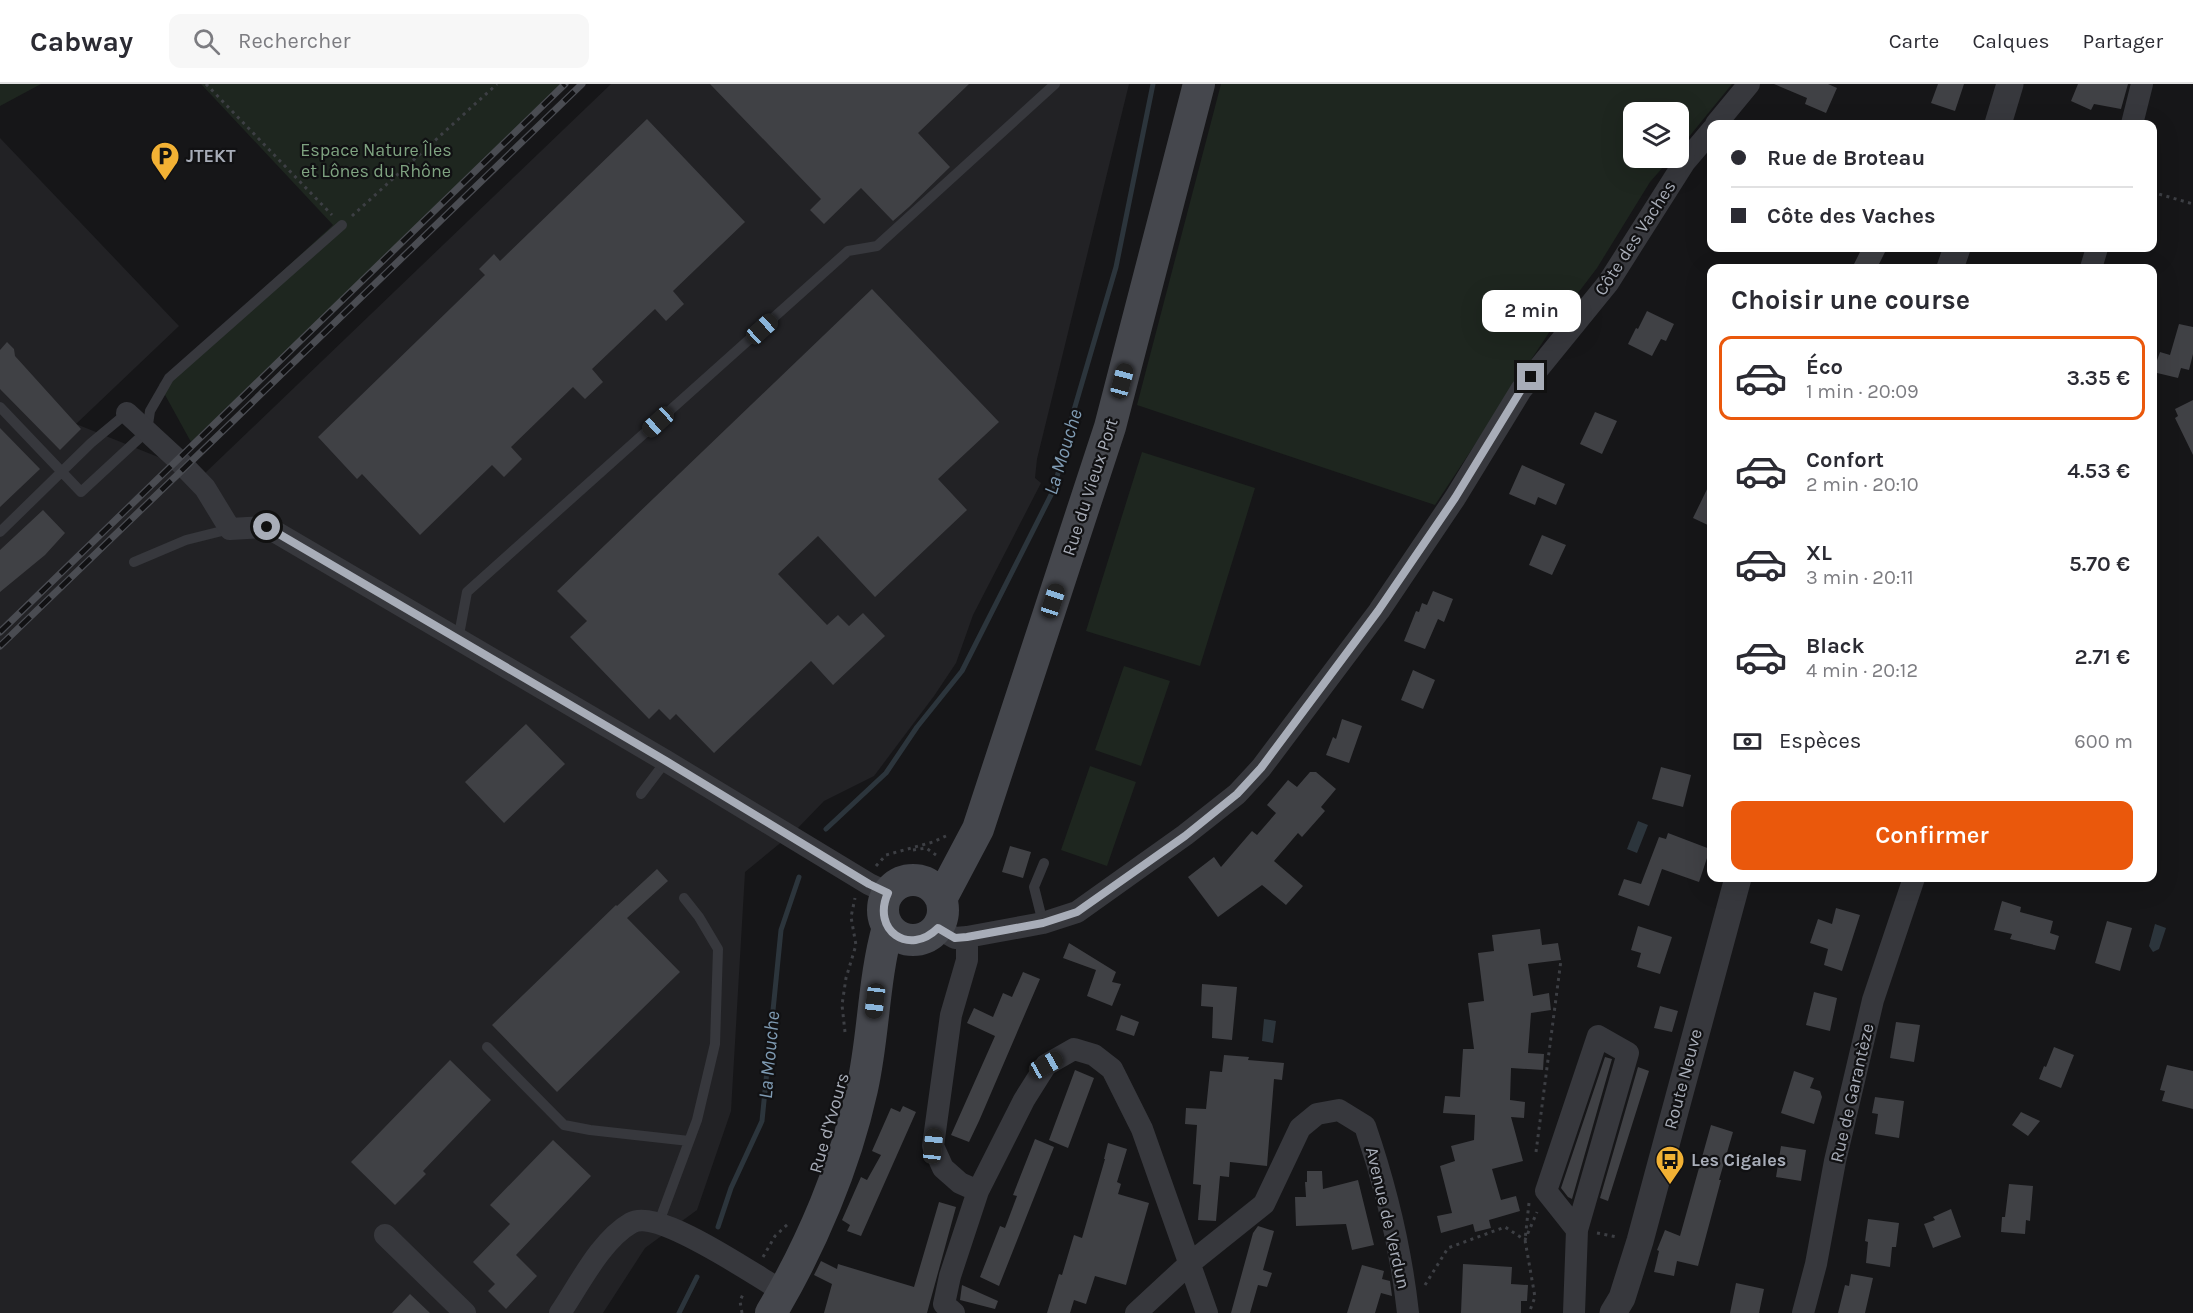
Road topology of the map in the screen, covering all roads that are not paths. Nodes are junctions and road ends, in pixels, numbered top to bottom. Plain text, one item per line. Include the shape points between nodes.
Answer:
1 (1055, 84) edge
2 (1199, 84) edge
3 (1749, 84) edge
4 (2010, 84) edge
5 (2142, 84) edge
6 (1719, 120) edge
7 (1999, 120) edge
8 (2133, 120) edge
9 (1707, 136) edge
10 (342, 225) road end
11 (0, 407) edge
12 (127, 413) joint
13 (147, 431) junction
14 (61, 472) junction
15 (230, 529) junction
16 (0, 532) edge
17 (134, 562) dead end
18 (458, 640) junction
19 (666, 761) junction
20 (641, 794) dead end
21 (1044, 863) dead end
22 (1737, 882) edge
23 (1913, 882) edge
24 (878, 889) joint
25 (684, 898) dead end
26 (923, 906) junction
27 (1043, 923) junction
28 (967, 937) junction
29 (487, 1047) dead end
30 (688, 1142) junction
31 (978, 1191) junction
32 (659, 1222) junction
33 (1577, 1230) junction
34 (385, 1235) dead end
35 (1189, 1264) junction
36 (777, 1303) edge
37 (1414, 1304) edge
38 (1622, 1308) edge
39 (465, 1313) edge
40 (560, 1313) edge
41 (954, 1313) edge
42 (1136, 1313) edge
43 (1207, 1313) edge
44 (1574, 1313) edge
45 (1803, 1313) edge

1 - 18 lane via 877,246 848,252 467,592
2 - 26 main road, Rue du Vieux Port via 1110,427 997,776 978,829
3 - 6 street
4 - 7 street
5 - 8 street
9 - 27 street, Côte des Vaches via 1678,172 1608,283 1521,390 1455,498 1378,611 1261,768 1237,794 1122,881 1077,912
10 - 13 lane via 170,378 150,411
11 - 14 lane
12 - 13 street
12 - 14 lane
13 - 14 lane via 81,492
13 - 15 street via 205,488
14 - 16 lane
15 - 17 lane via 186,540
15 - 18 street via 267,527
18 - 19 street
19 - 20 lane
19 - 24 street
21 - 27 lane via 1034,887
22 - 38 street, Route Neuve
23 - 45 street, Rue de Garantèze via 1873,1000
24 - 26 main road via 883,910
25 - 30 lane via 718,949 715,1044
26 - 28 street via 955,938
26 - 36 main road, Rue d'Yvours via 879,959 862,1090 834,1184
27 - 28 street, Côte des Vaches
28 - 31 street via 967,960 951,1015 933,1146 943,1168 960,1183
29 - 30 lane via 564,1125
30 - 32 lane
31 - 35 street via 1046,1065 1074,1049 1094,1054 1112,1069 1143,1129
31 - 41 street via 944,1304
32 - 36 street via 754,1272
32 - 40 street via 632,1222 610,1239
33 - 33 street via 1628,1053 1598,1036 1538,1192
33 - 44 street
34 - 39 street
35 - 37 street, Avenue de Verdun via 1264,1204 1300,1128 1317,1114 1339,1110 1365,1126 1380,1168
35 - 42 street, Avenue de Verdun
35 - 43 street

